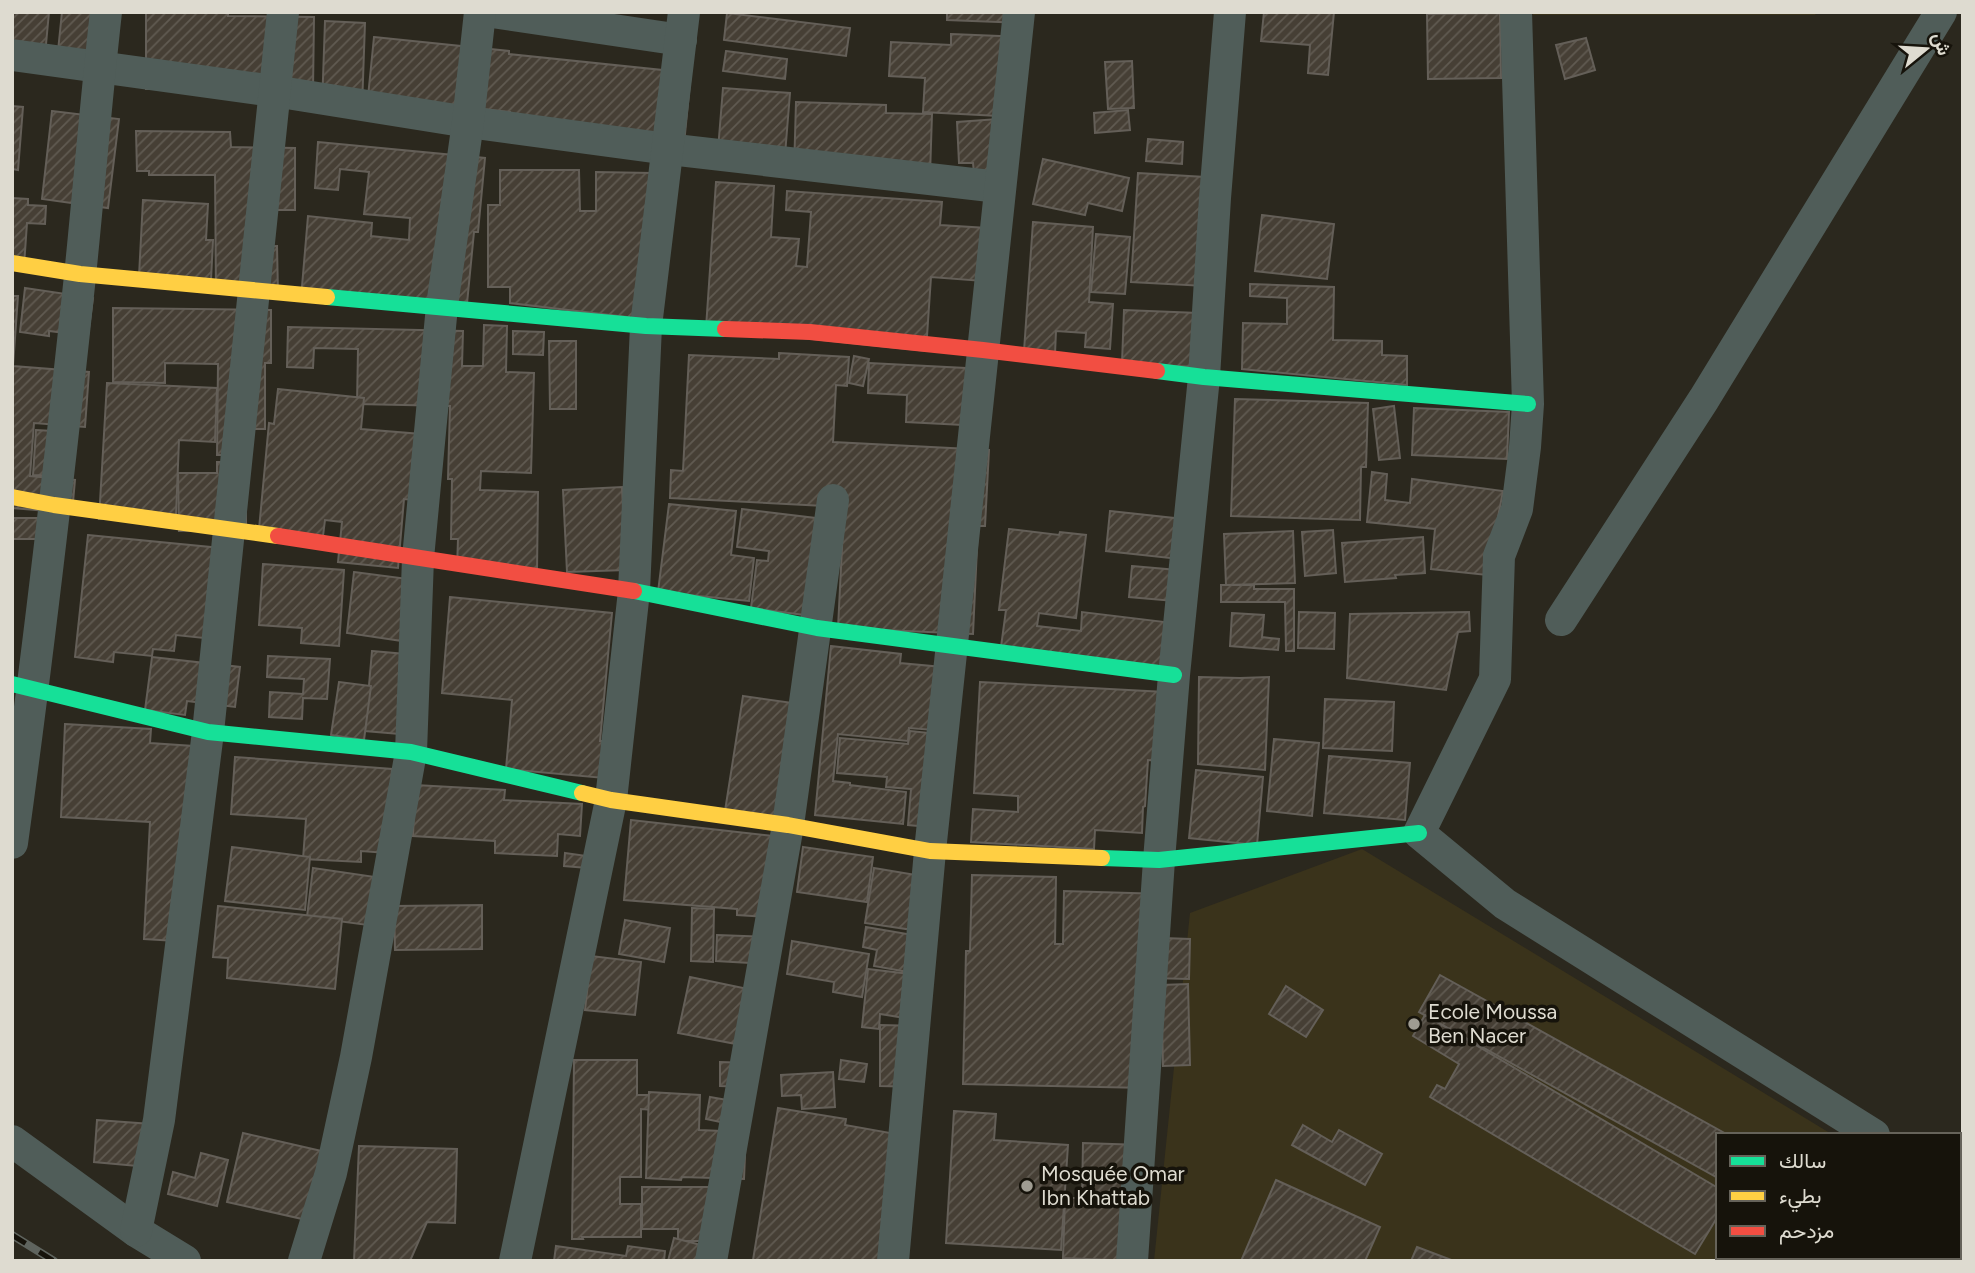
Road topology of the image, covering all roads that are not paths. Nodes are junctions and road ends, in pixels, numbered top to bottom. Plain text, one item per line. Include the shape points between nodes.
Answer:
1 (106, 12) edge
2 (283, 12) edge
3 (480, 12) edge
4 (492, 12) edge
5 (1019, 12) edge
6 (1230, 12) edge
7 (1516, 12) edge
8 (1941, 12) edge
9 (683, 26) edge
10 (12, 55) edge
11 (100, 67) junction
12 (274, 91) junction
13 (468, 122) junction
14 (668, 149) junction
15 (999, 187) junction
16 (12, 263) edge
17 (80, 274) junction
18 (255, 290) junction
19 (442, 306) junction
20 (646, 326) junction
21 (983, 350) junction
22 (1204, 377) junction
23 (1528, 404) junction
24 (12, 497) edge
25 (833, 500) dead end
26 (54, 505) junction
27 (230, 528) junction
28 (418, 558) junction
29 (634, 592) junction
30 (1561, 620) dead end
31 (817, 628) junction
32 (952, 644) junction
33 (1174, 675) junction
34 (23, 686) edge
35 (208, 732) junction
36 (411, 752) junction
37 (611, 800) junction
38 (788, 825) junction
39 (1419, 834) junction
40 (12, 843) edge
41 (930, 852) junction
42 (1159, 860) junction
43 (1871, 1133) edge
44 (12, 1141) edge
45 (136, 1231) junction
46 (185, 1261) edge
47 (304, 1261) edge
48 (515, 1261) edge
49 (711, 1261) edge
50 (893, 1261) edge
51 (1132, 1261) edge

1 - 11 street
2 - 12 street
3 - 13 street
4 - 9 street
5 - 15 street
6 - 22 street
7 - 23 street
8 - 30 street via 1704,399
9 - 14 street
10 - 11 street
11 - 12 street
11 - 17 street
12 - 13 street
12 - 18 street
13 - 14 street
13 - 19 street
14 - 15 street
14 - 20 street
15 - 21 street
16 - 17 street
17 - 18 street
17 - 26 street
18 - 19 street
18 - 27 street
19 - 20 street
19 - 28 street
20 - 21 street via 810,332
20 - 29 street
21 - 22 street
21 - 32 street
22 - 23 street
22 - 33 street
23 - 39 street via 1517,509 1499,556 1495,679
24 - 26 street
25 - 31 street
26 - 27 street
26 - 34 street
27 - 28 street
27 - 35 street
28 - 29 street
28 - 36 street
29 - 31 street
29 - 37 street
31 - 32 street
31 - 38 street
32 - 33 street
32 - 41 street
33 - 42 street
34 - 35 street
34 - 40 street
35 - 36 street
35 - 45 street via 159,1120
36 - 37 street
36 - 47 street via 356,1057 331,1173
37 - 38 street
37 - 48 street
38 - 41 street
38 - 49 street
39 - 42 street
39 - 43 street via 1504,904
41 - 42 street
41 - 50 street
42 - 51 street
44 - 45 street
45 - 46 street

